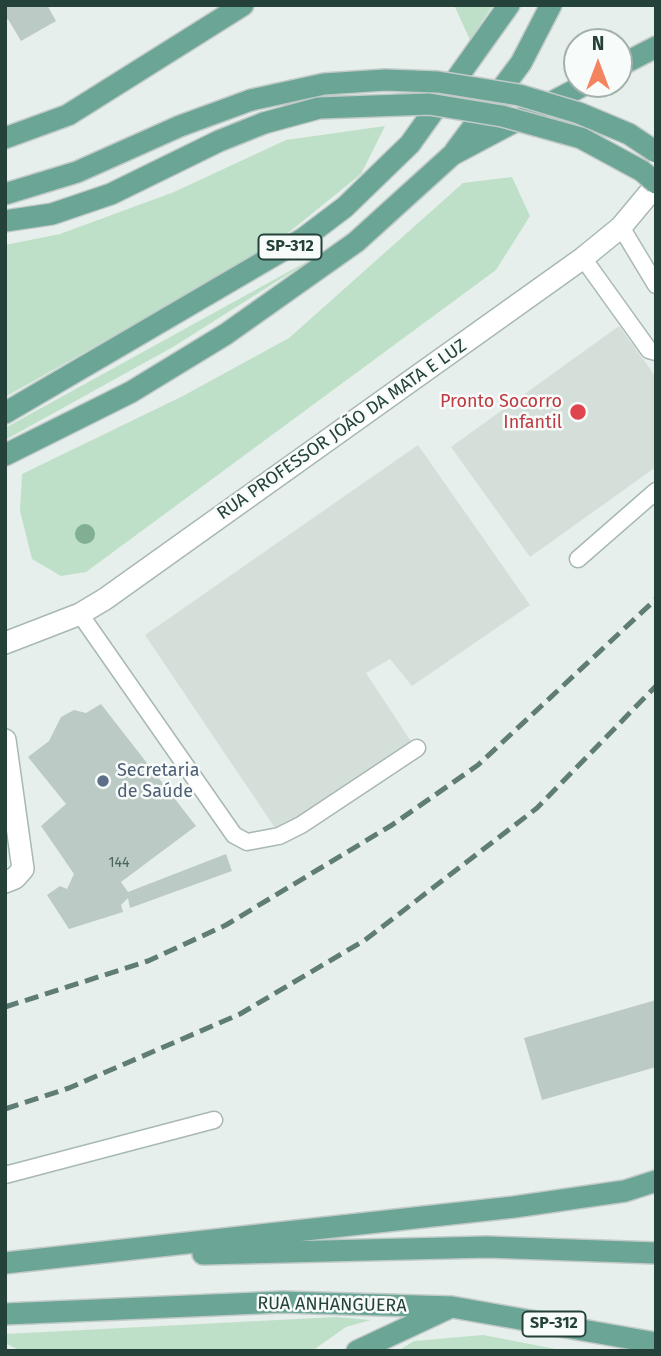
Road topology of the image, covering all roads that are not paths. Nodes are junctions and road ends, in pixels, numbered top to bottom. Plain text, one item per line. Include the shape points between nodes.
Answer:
1 (243, 5) edge
2 (509, 5) edge
3 (551, 5) edge
4 (656, 47) edge
5 (633, 59) edge
6 (563, 96) edge
7 (11, 132) edge
8 (656, 152) edge
9 (452, 155) junction
10 (656, 184) edge
11 (5, 194) edge
12 (5, 221) edge
13 (621, 226) junction
14 (583, 258) junction
15 (656, 285) edge
16 (656, 352) edge
17 (5, 413) edge
18 (5, 455) edge
19 (656, 491) edge
20 (578, 559) dead end
21 (80, 614) junction
22 (5, 643) edge
23 (5, 740) edge
24 (417, 748) dead end
25 (5, 882) edge
26 (214, 1120) dead end
27 (5, 1175) edge
28 (656, 1181) edge
29 (656, 1253) edge
30 (5, 1263) edge
31 (452, 1307) junction
32 (5, 1314) edge
33 (656, 1343) edge
34 (357, 1351) edge

1 - 7 main road via 68,115
2 - 17 main road, SP-312 via 410,144 345,207 281,252
3 - 9 main road via 521,62
4 - 5 main road
6 - 9 main road
8 - 11 main road, bridge via 629,134 579,113 519,95 438,82 385,80 324,85 251,100 77,172
9 - 18 main road via 356,242 226,334 131,392
10 - 12 main road, bridge via 642,171 581,138 502,116 429,104 319,108 264,122 111,194 52,214
10 - 13 street, RUA PROFESSOR JOÃO DA MATA E LUZ
13 - 14 street, RUA PROFESSOR JOÃO DA MATA E LUZ
13 - 15 lane
14 - 16 lane via 649,349
14 - 21 street, RUA PROFESSOR JOÃO DA MATA E LUZ
19 - 20 lane
21 - 22 street, RUA PROFESSOR JOÃO DA MATA E LUZ
21 - 24 lane via 234,835 247,842 279,836 301,825
23 - 25 street via 23,869
26 - 27 lane
28 - 30 main road via 625,1191 514,1207
29 - 30 main road via 474,1247
31 - 32 main road, RUA ANHANGUERA via 282,1302
31 - 33 main road, RUA ANHANGUERA / SP-312
31 - 34 main road

